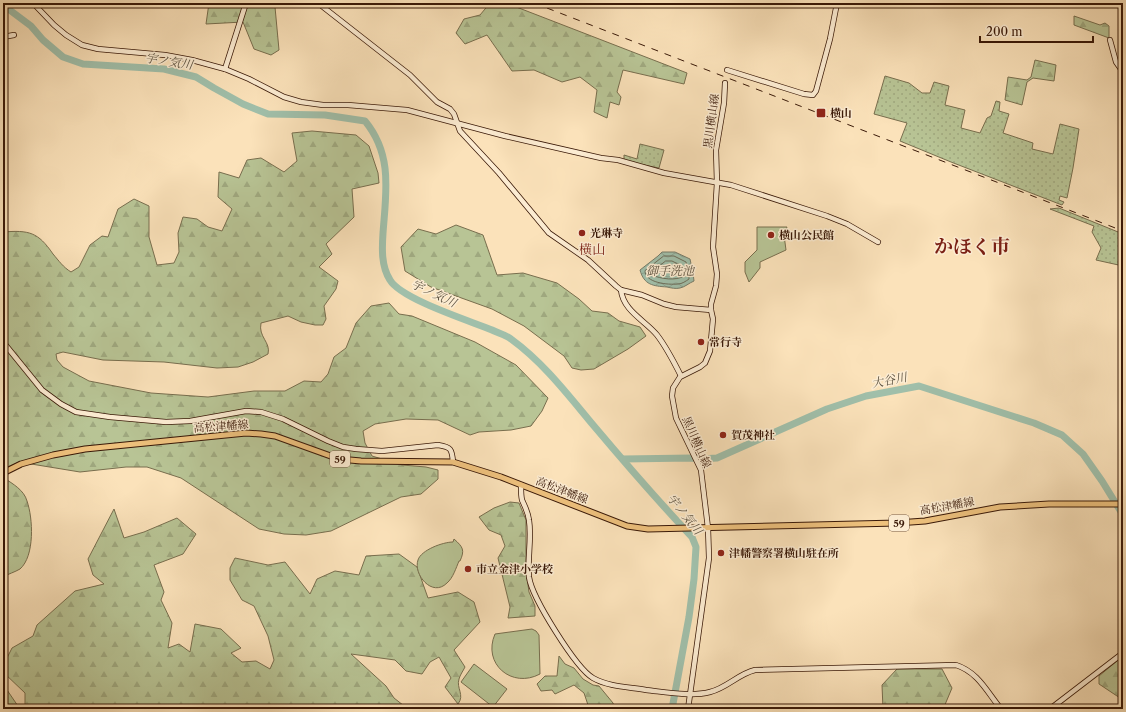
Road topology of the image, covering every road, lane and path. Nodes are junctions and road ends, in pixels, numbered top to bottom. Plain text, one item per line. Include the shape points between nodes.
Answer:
1 (33, 3) edge
2 (246, 3) edge
3 (318, 3) edge
4 (837, 3) edge
5 (14, 35) dead end
6 (3, 37) edge
7 (1110, 40) dead end
8 (225, 69) junction
9 (727, 70) dead end
10 (1123, 72) edge
11 (726, 83) dead end
12 (457, 123) junction
13 (717, 183) junction
14 (878, 242) dead end
15 (621, 290) junction
16 (711, 310) junction
17 (3, 342) edge
18 (681, 376) junction
19 (453, 462) junction
20 (3, 473) edge
21 (521, 485) junction
22 (1122, 504) edge
23 (708, 528) junction
24 (1123, 653) edge
25 (690, 693) junction
26 (688, 709) edge
27 (1001, 709) edge
28 (1050, 709) edge

1 - 8 street via 54,25 82,45 106,50 165,55
2 - 8 street
3 - 12 street via 410,76 437,102 450,109
4 - 9 street via 816,93 804,94
5 - 6 street
7 - 10 street via 1116,62
8 - 12 street via 284,97 301,102 407,110
11 - 13 street, 黒川横山線 via 716,142
12 - 13 street
12 - 15 street via 460,131 549,233 588,260
13 - 14 street via 731,185 826,216
13 - 16 street, 黒川横山線 via 713,247 716,280
15 - 16 street via 676,307
15 - 18 street via 625,302 658,336 672,356
16 - 18 street, 黒川横山線 via 713,319 708,357 700,367
17 - 19 street via 42,390 76,412 166,422 190,421 246,411 261,412 283,419 343,447 356,450 382,451 445,446 450,448
18 - 23 street, 黒川横山線 via 673,388 674,409 701,470
19 - 20 main road, 高松津幡線 / 59 via 339,459 275,436 246,433 85,449 21,464
19 - 21 main road, 高松津幡線 / 59
21 - 23 main road, 高松津幡線 / 59 via 627,526 648,529
21 - 25 street via 522,499 529,519 529,573 532,588 569,652 585,672 611,685
22 - 23 main road, 高松津幡線 / 59 via 1000,507 925,522
23 - 25 street, 黒川横山線 via 708,570
24 - 28 street
25 - 26 street, 黒川横山線
25 - 27 street via 710,692 724,687 748,671 755,670 956,665 966,668 978,679

